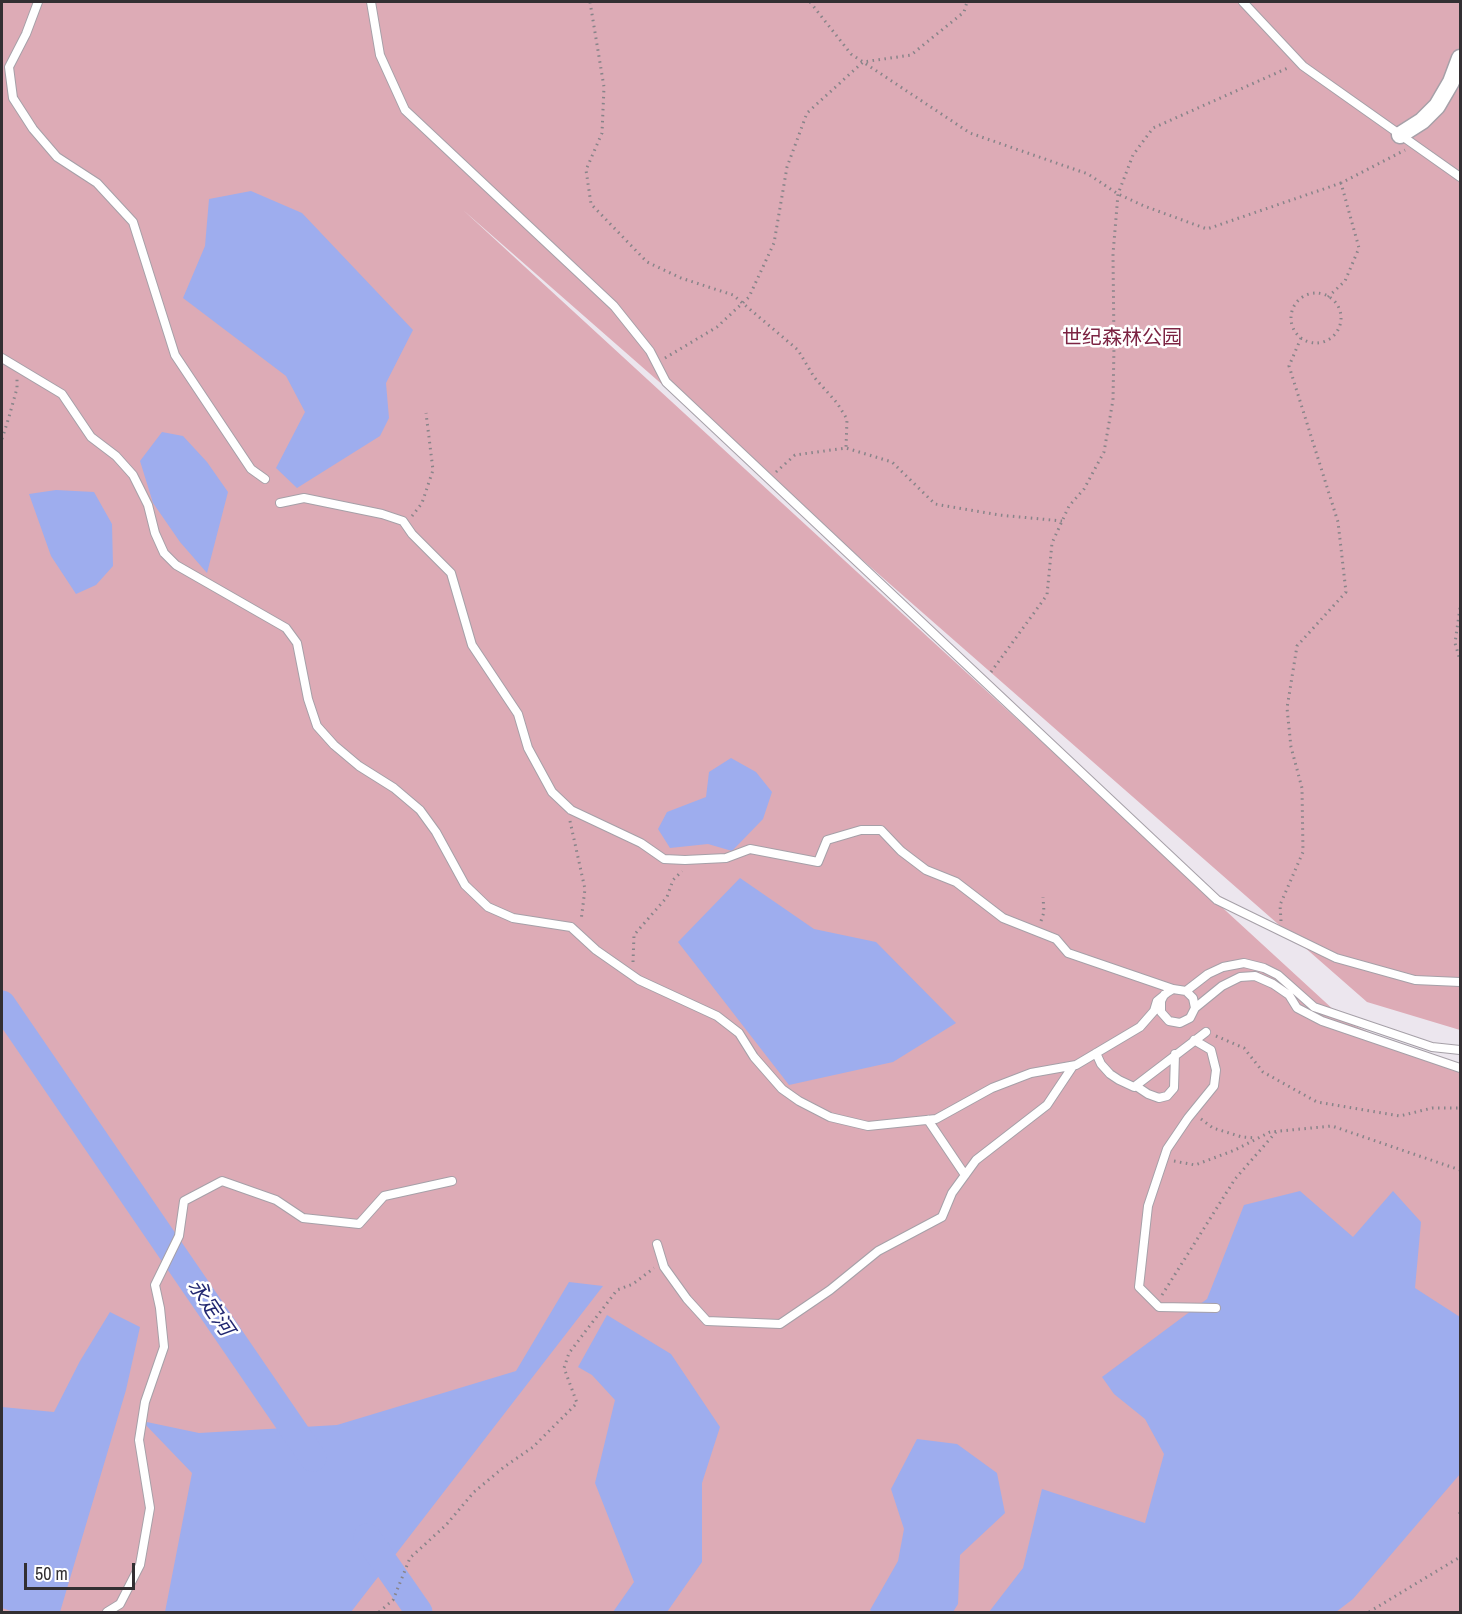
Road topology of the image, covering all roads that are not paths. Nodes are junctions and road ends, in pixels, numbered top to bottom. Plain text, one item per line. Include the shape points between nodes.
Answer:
1 (38, 2) edge
2 (371, 2) edge
3 (1244, 2) edge
4 (1461, 58) edge
5 (1400, 135) junction
6 (1461, 177) edge
7 (2, 358) edge
8 (265, 479) dead end
9 (280, 503) dead end
10 (1461, 982) edge
11 (1173, 989) junction
12 (1186, 991) junction
13 (1164, 996) junction
14 (1195, 1008) junction
15 (1206, 1032) road end
16 (1194, 1040) junction
17 (1461, 1050) edge
18 (1096, 1053) junction
19 (1175, 1054) junction
20 (1073, 1066) junction
21 (1461, 1068) edge
22 (1136, 1086) junction
23 (928, 1120) junction
24 (965, 1175) junction
25 (452, 1181) dead end
26 (657, 1244) dead end
27 (1216, 1308) dead end
28 (107, 1612) edge

1 - 8 lane via 9,67 13,98 57,157 98,183 133,222 175,355 251,470
2 - 10 lane via 380,55 405,110 614,306 650,351 666,382 1217,900 1336,958 1415,980
3 - 5 lane via 1303,66
4 - 5 street via 1437,106
5 - 6 lane
7 - 23 lane via 62,394 91,437 133,475 148,505 154,533 164,553 176,565 286,628 297,643 317,726 359,766 420,810 465,885 488,907 513,918 571,927 633,975 717,1016 739,1034 782,1089 830,1117 868,1126
9 - 11 lane via 304,498 403,521 451,573 472,645 518,714 528,748 552,792 571,810 641,843 664,859 726,858 750,849 818,862 827,840 861,830 881,830 926,870 956,882 1003,918 1056,939 1068,953
11 - 12 lane
11 - 13 lane
12 - 14 lane
12 - 17 lane via 1222,967 1244,963 1278,975 1314,1007 1432,1047
13 - 14 lane via 1161,1012 1169,1021 1185,1021
13 - 18 lane via 1140,1027
14 - 21 lane via 1222,986 1255,976 1273,984 1298,1008 1322,1021
15 - 16 lane
16 - 19 lane
16 - 27 lane via 1211,1050 1216,1070 1214,1086 1167,1149 1148,1206 1139,1287 1159,1307
18 - 20 lane
18 - 22 lane via 1110,1074
19 - 22 lane
19 - 22 lane via 1174,1088 1167,1096 1159,1098
20 - 23 lane via 1031,1073
20 - 24 lane via 1047,1105 976,1160
23 - 24 lane
24 - 26 lane via 942,1217 878,1251 780,1324 707,1321 664,1267
25 - 28 lane via 384,1196 359,1224 303,1218 276,1200 222,1180 184,1201 179,1236 155,1285 164,1347 145,1402 139,1440 150,1508 140,1565 120,1604

